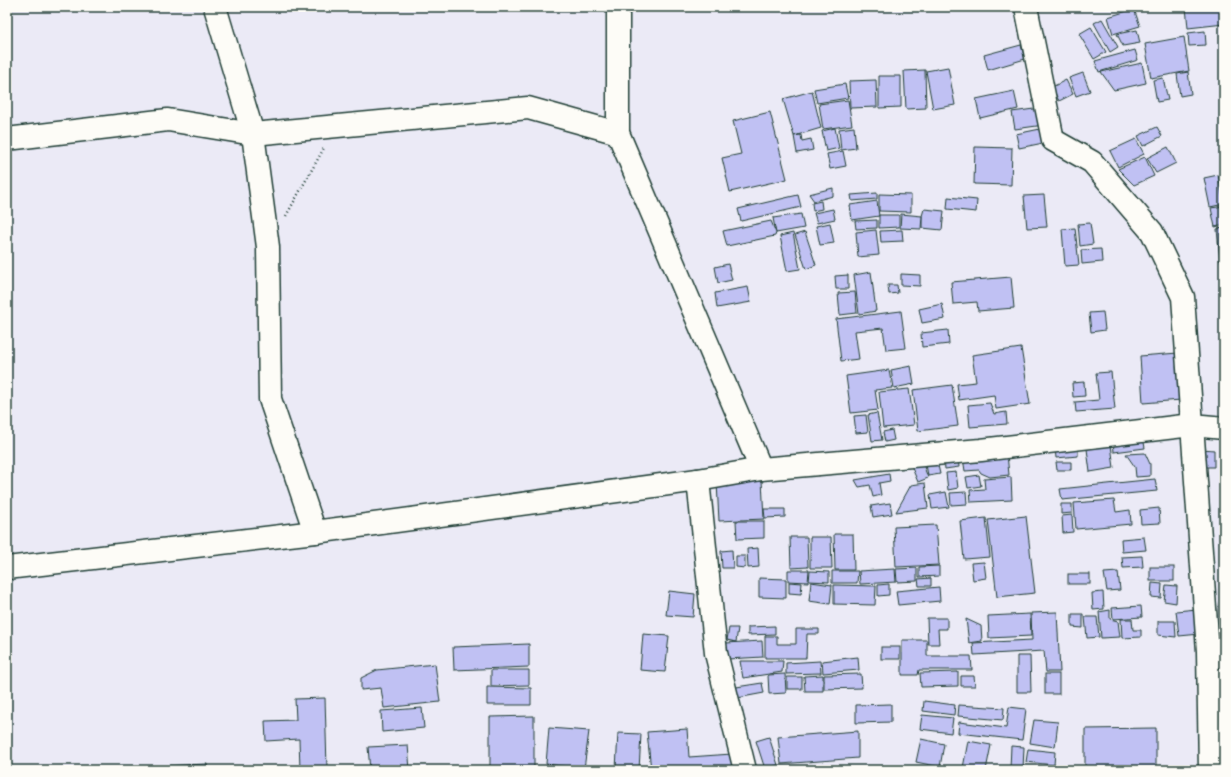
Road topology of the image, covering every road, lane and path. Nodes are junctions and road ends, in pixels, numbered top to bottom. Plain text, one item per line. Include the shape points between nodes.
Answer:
1 (215, 7) edge
2 (618, 7) edge
3 (1026, 7) edge
4 (336, 126) junction
5 (618, 133) junction
6 (253, 134) junction
7 (7, 139) edge
8 (268, 247) junction
9 (1192, 425) junction
10 (1224, 428) edge
11 (761, 469) junction
12 (698, 480) junction
13 (315, 532) junction
14 (7, 568) edge
15 (745, 770) edge
16 (1210, 770) edge

1 - 6 street
2 - 5 street
3 - 9 street via 1053,140 1092,162 1152,232 1183,298
4 - 5 street via 528,108
4 - 6 street
4 - 8 path
5 - 11 street
6 - 7 street via 168,120
6 - 8 street
8 - 13 street via 270,399
9 - 10 street
9 - 11 street via 981,450
9 - 16 street via 1208,651
11 - 12 street
12 - 13 street
12 - 15 street via 716,654
13 - 14 street

